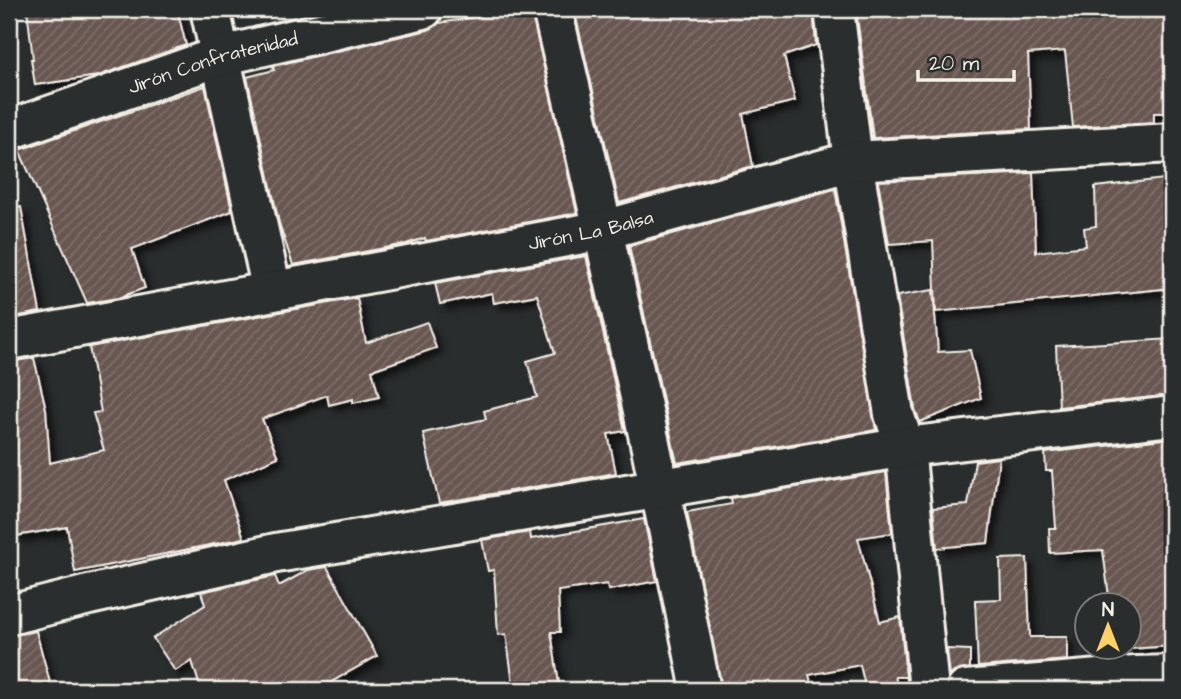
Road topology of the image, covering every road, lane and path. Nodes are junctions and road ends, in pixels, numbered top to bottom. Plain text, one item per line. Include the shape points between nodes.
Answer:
1 (210, 9) edge
2 (423, 9) edge
3 (552, 9) edge
4 (834, 9) edge
5 (221, 56) junction
6 (9, 130) edge
7 (1172, 143) edge
8 (853, 161) junction
9 (604, 230) junction
10 (272, 291) junction
11 (9, 340) edge
12 (1172, 415) edge
13 (905, 447) junction
14 (661, 489) junction
15 (9, 615) edge
16 (1172, 675) edge
17 (701, 690) edge
18 (929, 690) edge
19 (966, 690) edge

1 - 5 street
2 - 5 street, Jirón Confratenidad
3 - 9 street
4 - 8 street
5 - 6 street, Jirón Confratenidad
5 - 10 street
7 - 8 street, Jirón La Balsa
8 - 9 street, Jirón La Balsa
8 - 13 street via 894,414
9 - 10 street, Jirón La Balsa
9 - 14 street
10 - 11 street, Jirón La Balsa
12 - 13 street
13 - 14 street
13 - 18 street
14 - 15 street via 276,553
14 - 17 street
16 - 19 street

